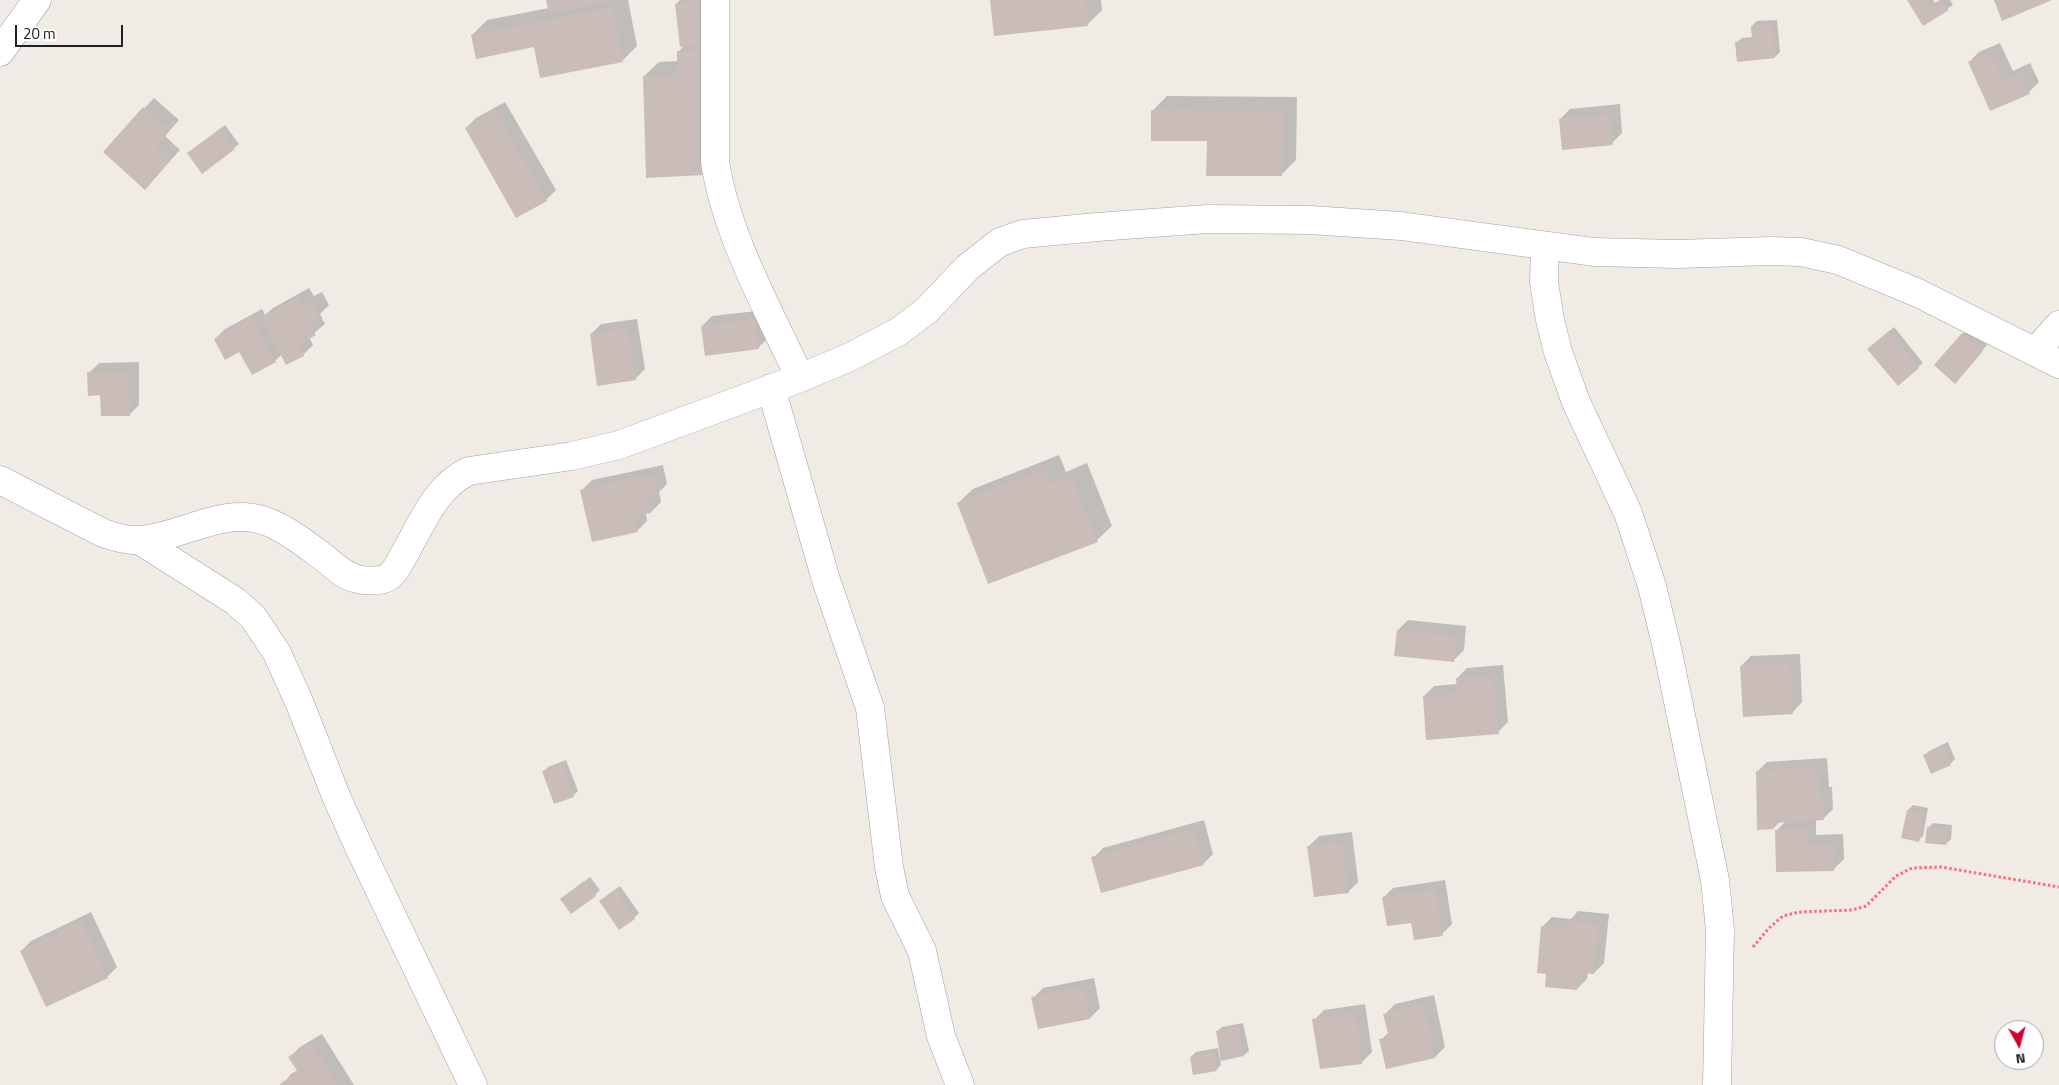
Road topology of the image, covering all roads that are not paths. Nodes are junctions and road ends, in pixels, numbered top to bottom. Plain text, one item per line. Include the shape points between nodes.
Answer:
1 (37, 0) edge
2 (715, 0) edge
3 (0, 52) edge
4 (1544, 247) junction
5 (2059, 325) edge
6 (2035, 352) junction
7 (2059, 364) edge
8 (800, 378) junction
9 (771, 388) junction
10 (0, 480) edge
11 (139, 540) junction
12 (473, 1085) edge
13 (960, 1085) edge
14 (1717, 1085) edge

1 - 3 street
2 - 8 street via 715,162 718,177 735,234
4 - 6 street via 1677,254 1801,252 1838,260 1918,293
4 - 8 street via 1401,226 1310,220 1207,219 1023,234 1000,242 968,266 926,311 898,332
4 - 14 street via 1544,282 1558,352 1576,402 1628,512 1652,586 1715,880 1720,930
5 - 6 street
6 - 7 street
8 - 9 street
9 - 11 street via 620,445 572,456 469,471 458,476 429,508 396,570 387,578 354,578 306,544 266,521 248,517 224,518 171,535
9 - 13 street via 826,580 870,708 895,896 922,951 941,1036
10 - 11 street via 103,533
11 - 12 street via 236,601 266,635 300,704 358,846

